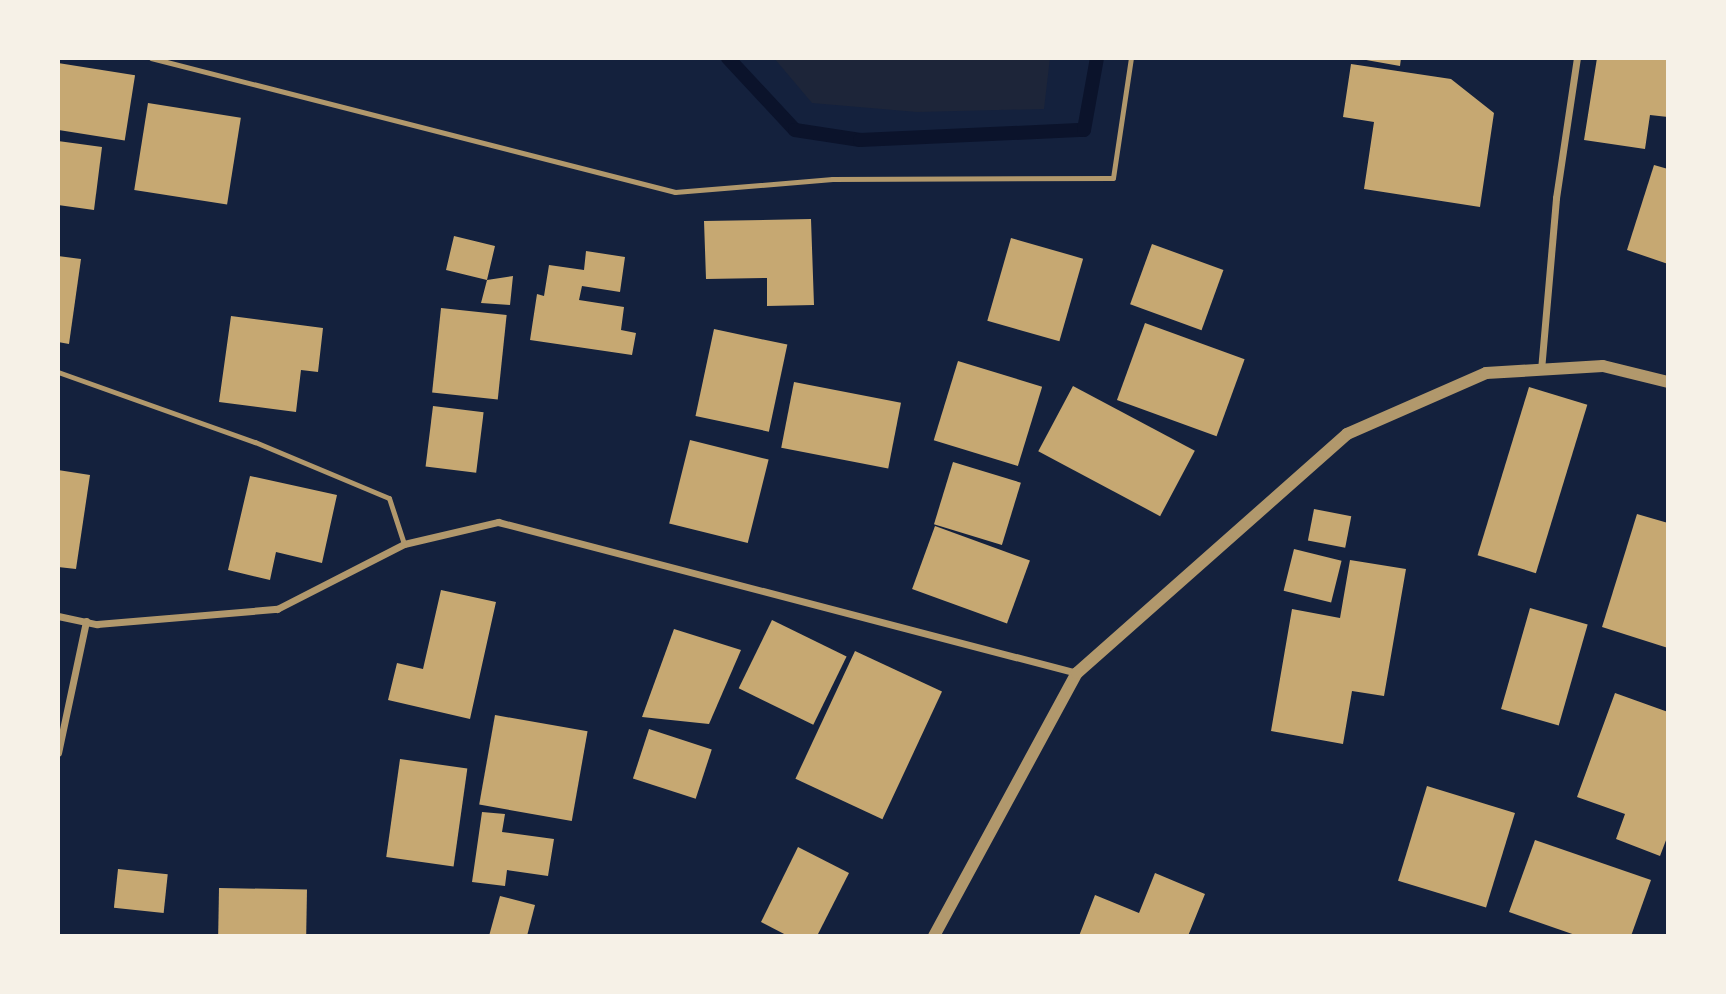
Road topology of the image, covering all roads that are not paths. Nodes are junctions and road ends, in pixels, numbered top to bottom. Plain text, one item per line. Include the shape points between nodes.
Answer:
1 (151, 58) edge
2 (1131, 58) edge
3 (1577, 58) edge
4 (1541, 370) junction
5 (58, 372) edge
6 (1668, 382) edge
7 (404, 544) junction
8 (58, 616) edge
9 (86, 621) junction
10 (1077, 673) junction
11 (58, 753) edge
12 (934, 936) edge

1 - 2 lane via 675,192 832,179 1113,178
3 - 4 street via 1556,198
4 - 6 street via 1603,366
4 - 10 street via 1486,373 1347,434
5 - 7 lane via 255,443 389,498
7 - 9 street via 277,609
7 - 10 street via 498,522
8 - 9 street
9 - 11 street
10 - 12 street

